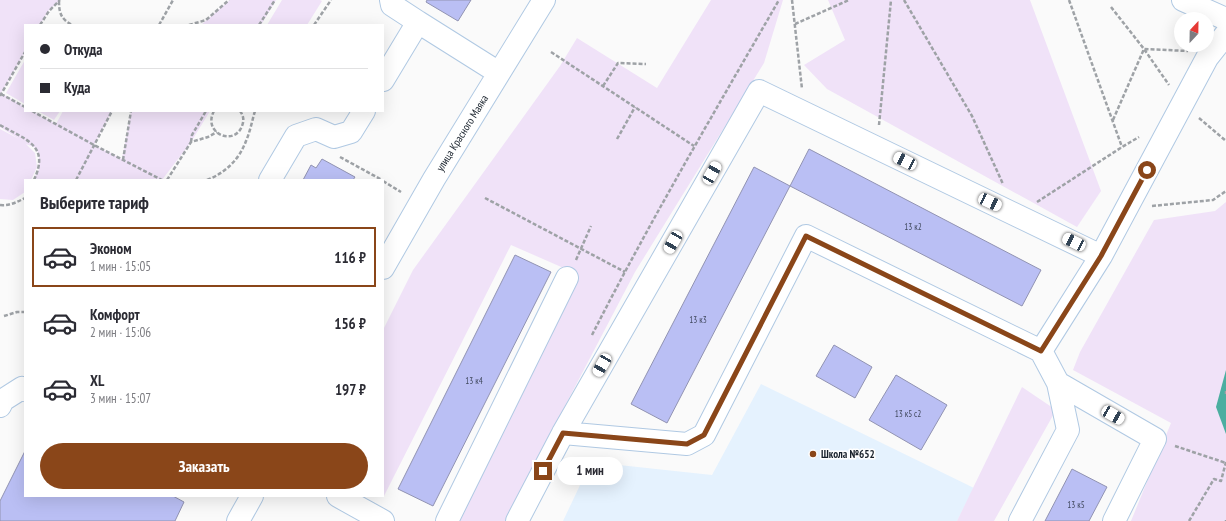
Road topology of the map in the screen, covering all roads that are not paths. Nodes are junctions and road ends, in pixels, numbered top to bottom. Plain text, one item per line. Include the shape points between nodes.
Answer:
1 (391, 0) edge
2 (544, 0) edge
3 (1183, 0) edge
4 (1226, 19) edge
5 (418, 22) junction
6 (1226, 34) edge
7 (499, 73) junction
8 (384, 78) edge
9 (363, 112) edge
10 (271, 179) edge
11 (1101, 256) junction
12 (384, 266) edge
13 (567, 278) road end
14 (1041, 351) junction
15 (1058, 383) junction
16 (24, 389) edge
17 (0, 406) edge
18 (563, 433) junction
19 (340, 497) edge
20 (247, 498) edge
21 (238, 521) edge
22 (383, 521) edge
23 (447, 521) edge
24 (517, 521) edge
25 (1020, 521) edge
26 (1114, 521) edge

1 - 5 street via 392,5
2 - 7 street, улица Красного Маяка
3 - 4 street
5 - 7 street
5 - 8 street
6 - 11 street via 1212,51 1182,104
7 - 12 street, улица Красного Маяка
9 - 10 street via 351,132 334,137 316,129 296,136
11 - 14 street
11 - 18 street via 759,91
13 - 23 street
14 - 15 street
14 - 18 street via 806,236 704,435 687,444
15 - 25 street via 1068,430
15 - 26 street via 1154,439
16 - 17 street via 22,388 3,400
18 - 24 street
19 - 22 street
20 - 21 street

